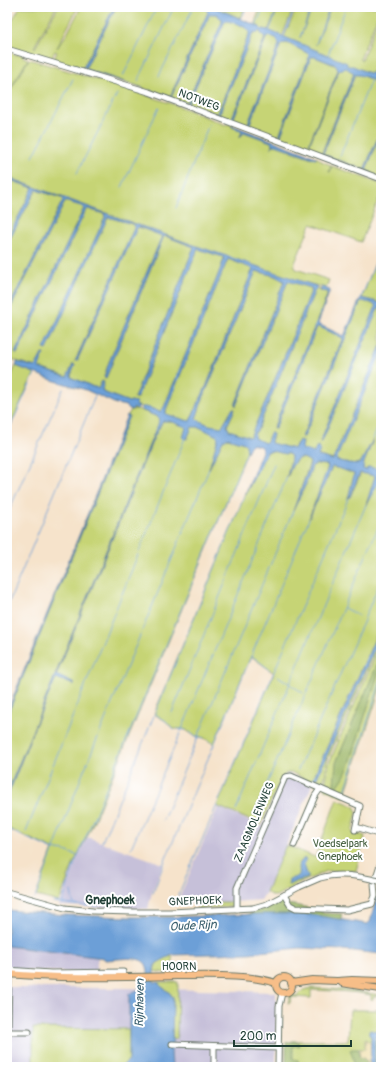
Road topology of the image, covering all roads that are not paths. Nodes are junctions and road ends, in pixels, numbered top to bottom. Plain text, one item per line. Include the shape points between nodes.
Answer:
1 (7, 49) edge
2 (381, 179) edge
3 (320, 789) junction
4 (381, 835) edge
5 (294, 845) dead end
6 (381, 862) edge
7 (380, 881) edge
8 (7, 892) edge
9 (284, 895) junction
10 (237, 909) junction
11 (8, 972) edge
12 (123, 972) dead end
13 (81, 975) junction
14 (381, 980) edge
15 (337, 981) junction
16 (276, 983) junction
17 (291, 983) junction
18 (381, 989) edge
19 (282, 993) junction
20 (7, 1032) edge
21 (29, 1032) dead end
22 (172, 1044) dead end
23 (214, 1046) junction
24 (278, 1048) junction
25 (214, 1067) edge
26 (278, 1067) edge

1 - 2 street, NOTWEG via 148,92
3 - 4 street, ZAAGMOLENWEG via 360,806 355,828
3 - 5 street
3 - 10 street, ZAAGMOLENWEG via 291,776 285,777 237,888
6 - 9 street via 374,883 375,896 372,904 347,910 296,908 290,905
7 - 9 street, GNEPHOEK, bridge via 354,875 338,875 318,879
8 - 10 street, GNEPHOEK via 65,908 93,911
9 - 10 street, GNEPHOEK via 263,905
11 - 13 main road, HOORN
11 - 20 street
12 - 13 street, HOORN
13 - 16 main road, HOORN via 258,978
14 - 15 main road
15 - 17 main road via 312,980
15 - 18 main road
16 - 17 main road via 283,978
16 - 19 main road via 277,989
17 - 19 main road via 289,991
19 - 24 street via 279,1006
20 - 21 street
22 - 23 street
23 - 24 street
23 - 25 street
24 - 26 street

